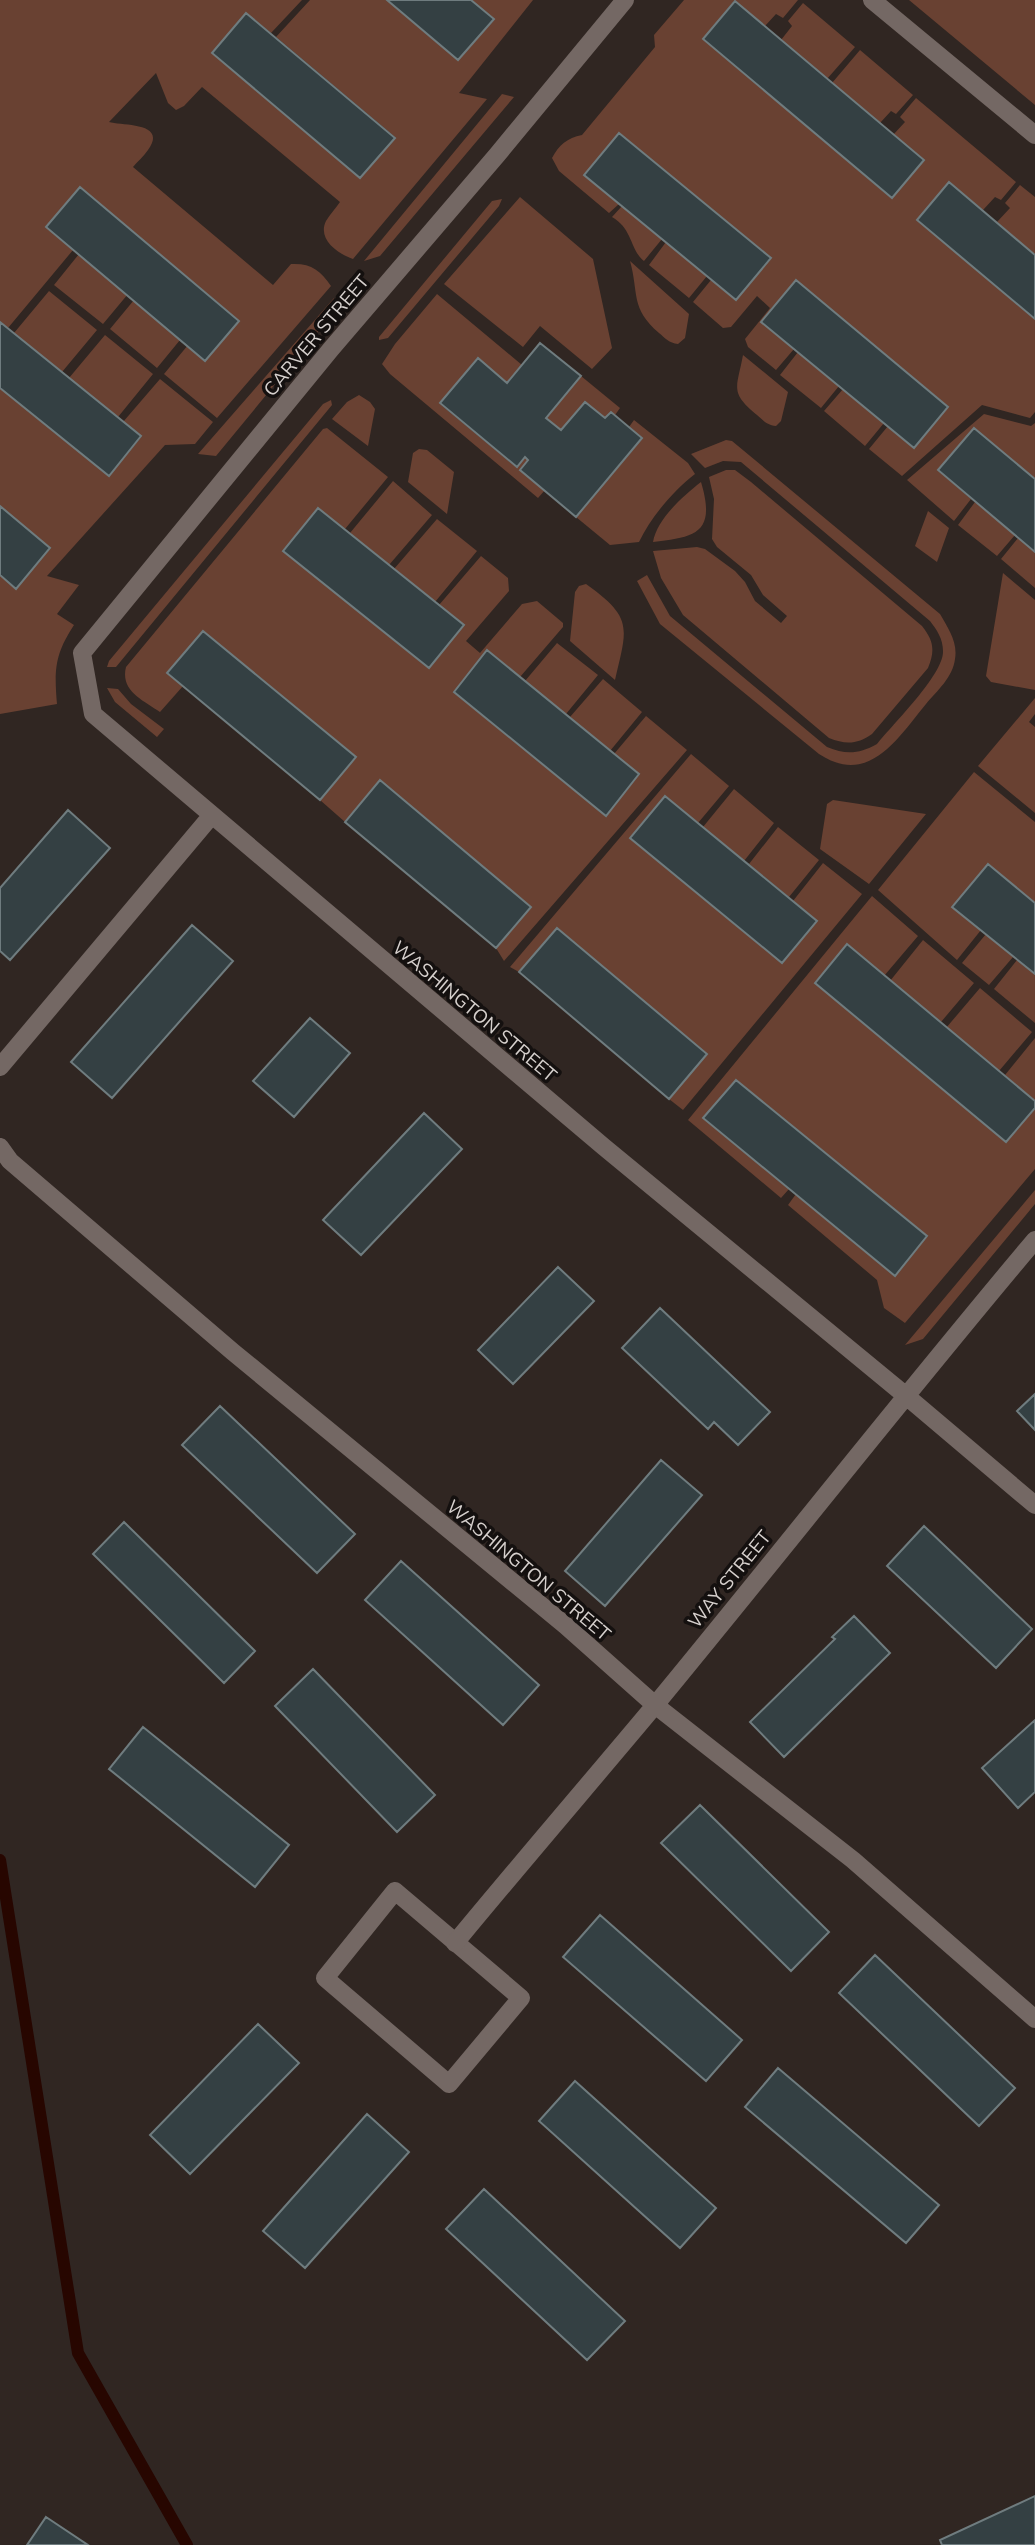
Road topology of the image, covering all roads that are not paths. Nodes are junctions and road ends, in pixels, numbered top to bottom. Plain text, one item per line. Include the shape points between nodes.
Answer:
1 (625, 0) edge
2 (872, 0) edge
3 (1035, 135) edge
4 (93, 714) joint
5 (212, 815) junction
6 (0, 1067) edge
7 (0, 1147) edge
8 (1035, 1240) edge
9 (905, 1395) junction
10 (1035, 1505) edge
11 (654, 1705) junction
12 (455, 1943) junction
13 (1035, 2019) edge

1 - 4 street, CARVER STREET via 82,653
2 - 3 street
4 - 5 street, WASHINGTON STREET
5 - 6 street
5 - 9 street, WASHINGTON STREET
7 - 11 street, WASHINGTON STREET via 10,1161 190,1315
8 - 9 street, WAY STREET
9 - 10 street, WASHINGTON STREET
9 - 11 street, WAY STREET
11 - 12 street, WAY STREET
11 - 13 street, WASHINGTON STREET via 853,1860
12 - 12 street via 396,1891 325,1978 449,2084 521,1998

